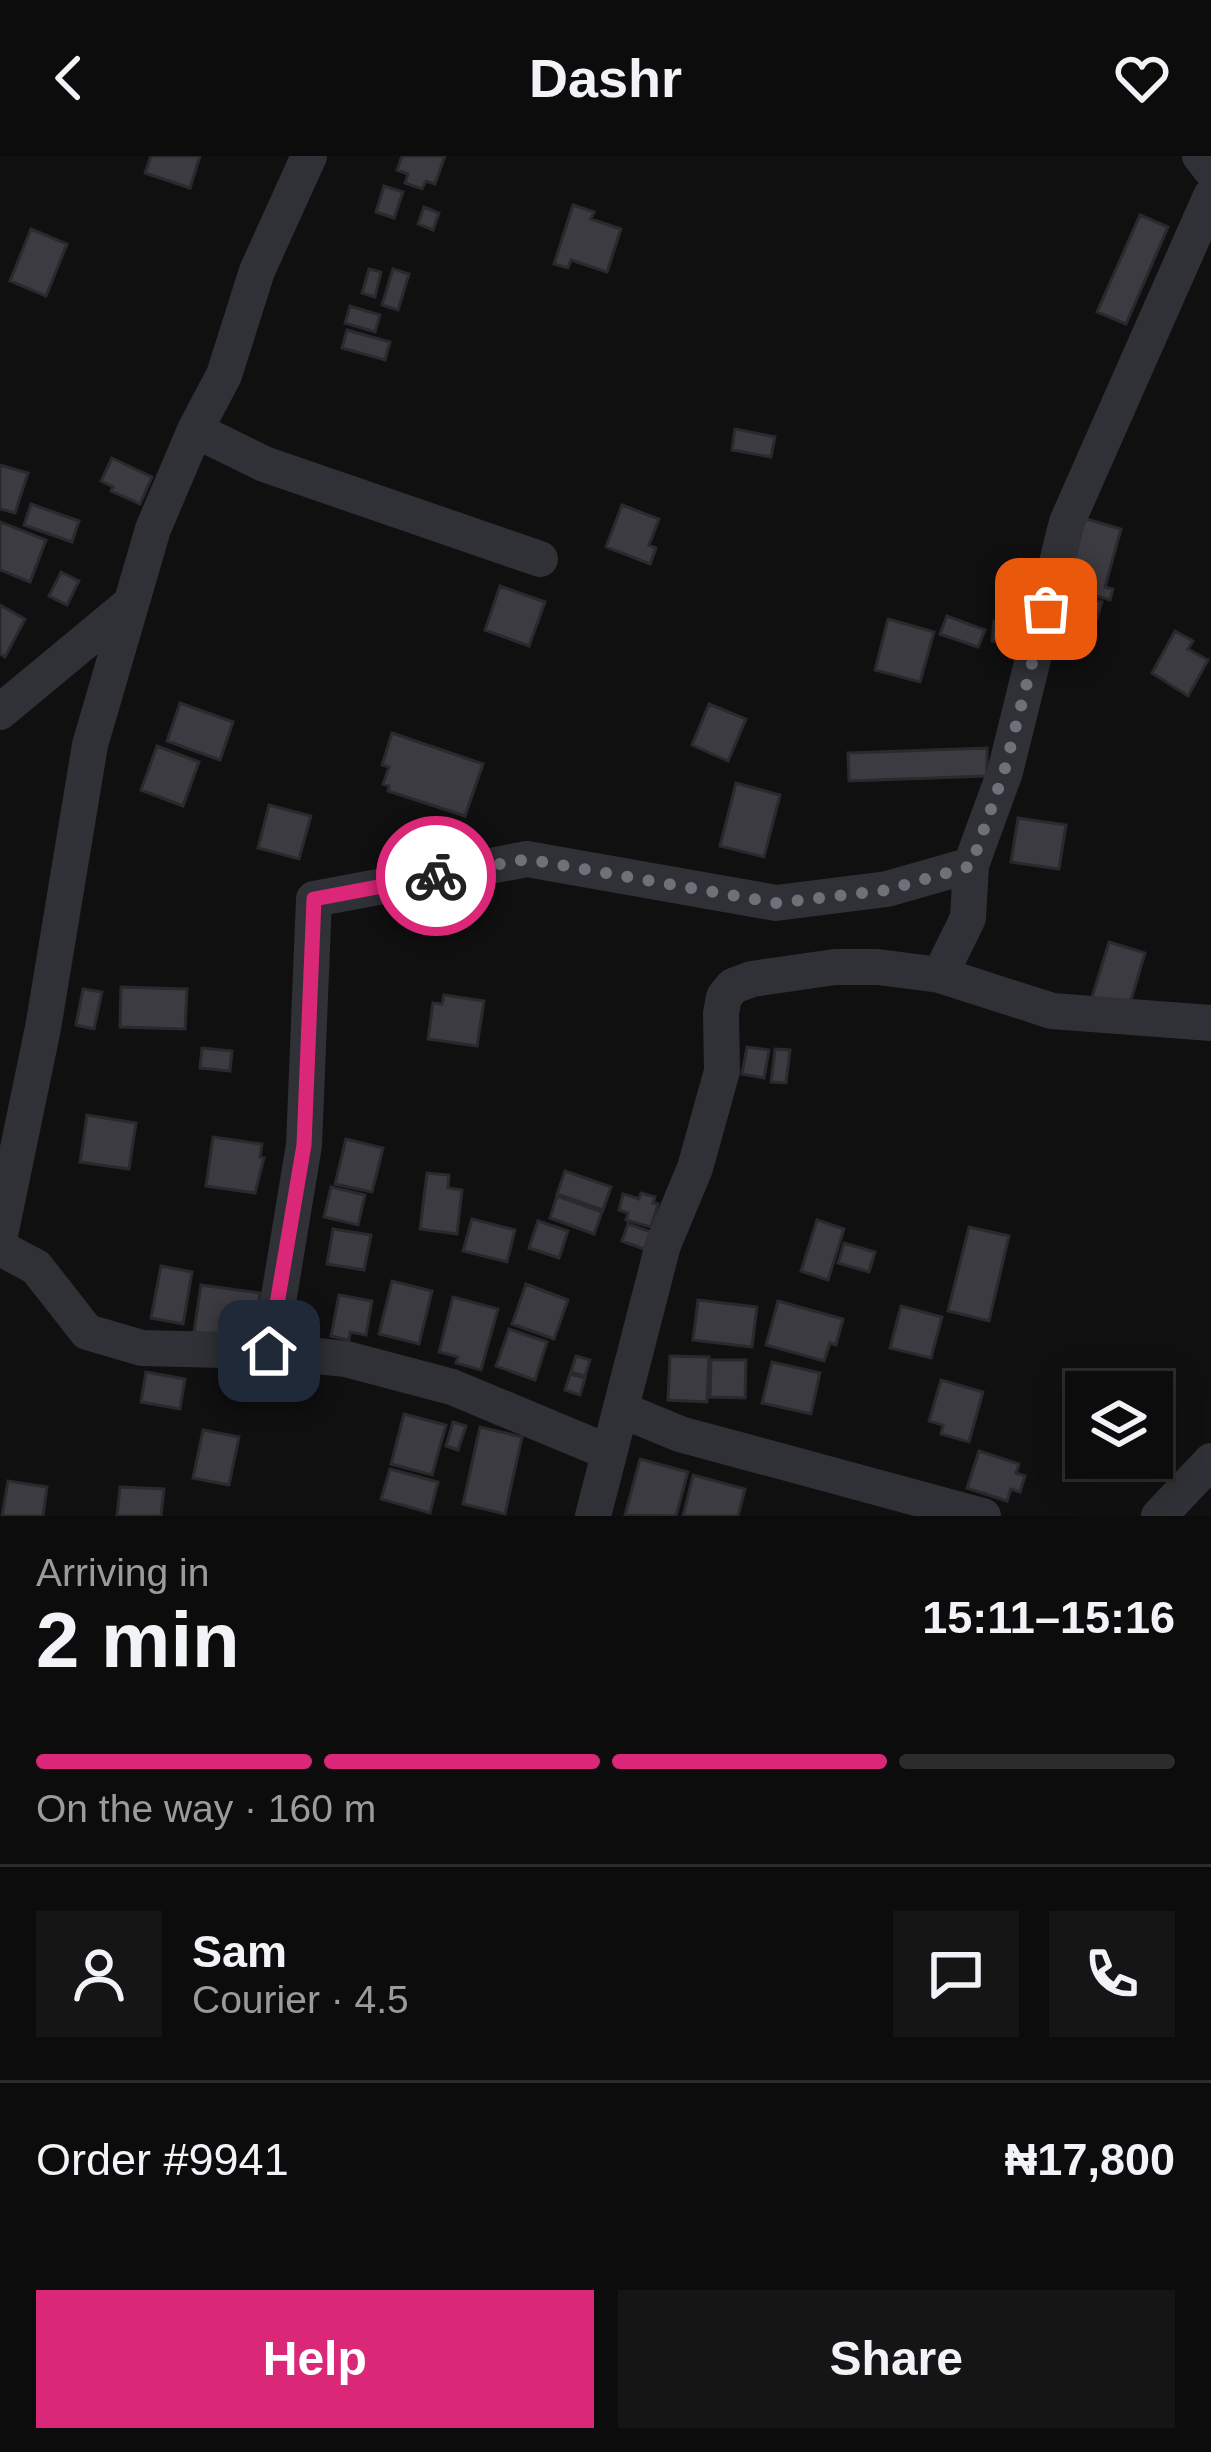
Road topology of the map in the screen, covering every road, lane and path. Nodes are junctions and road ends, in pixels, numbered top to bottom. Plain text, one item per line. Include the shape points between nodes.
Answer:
1 (309, 156) edge
2 (1200, 156) edge
3 (1211, 170) edge
4 (1211, 196) edge
5 (195, 430) junction
6 (540, 559) dead end
7 (130, 604) junction
8 (0, 712) edge
9 (971, 866) junction
10 (940, 975) junction
11 (1211, 1023) edge
12 (0, 1235) edge
13 (0, 1248) edge
14 (269, 1351) junction
15 (622, 1410) junction
16 (608, 1452) junction
17 (1211, 1461) edge
18 (1171, 1515) edge
19 (592, 1516) edge
20 (983, 1516) edge

1 - 5 street
2 - 3 street
4 - 9 street via 1067,522 1004,772
5 - 6 street via 264,464
5 - 7 street
7 - 8 street
7 - 12 street via 90,745
9 - 10 street via 968,918
9 - 14 street via 887,890 776,903 527,859 314,899 304,1145
10 - 11 street via 1052,1011
10 - 15 street via 835,967 752,979 724,998 722,1071 695,1168 662,1245
13 - 14 street via 35,1267 87,1332 142,1348
14 - 16 street via 346,1359 452,1387
15 - 16 street
15 - 20 street via 680,1434
16 - 19 street
17 - 18 street

